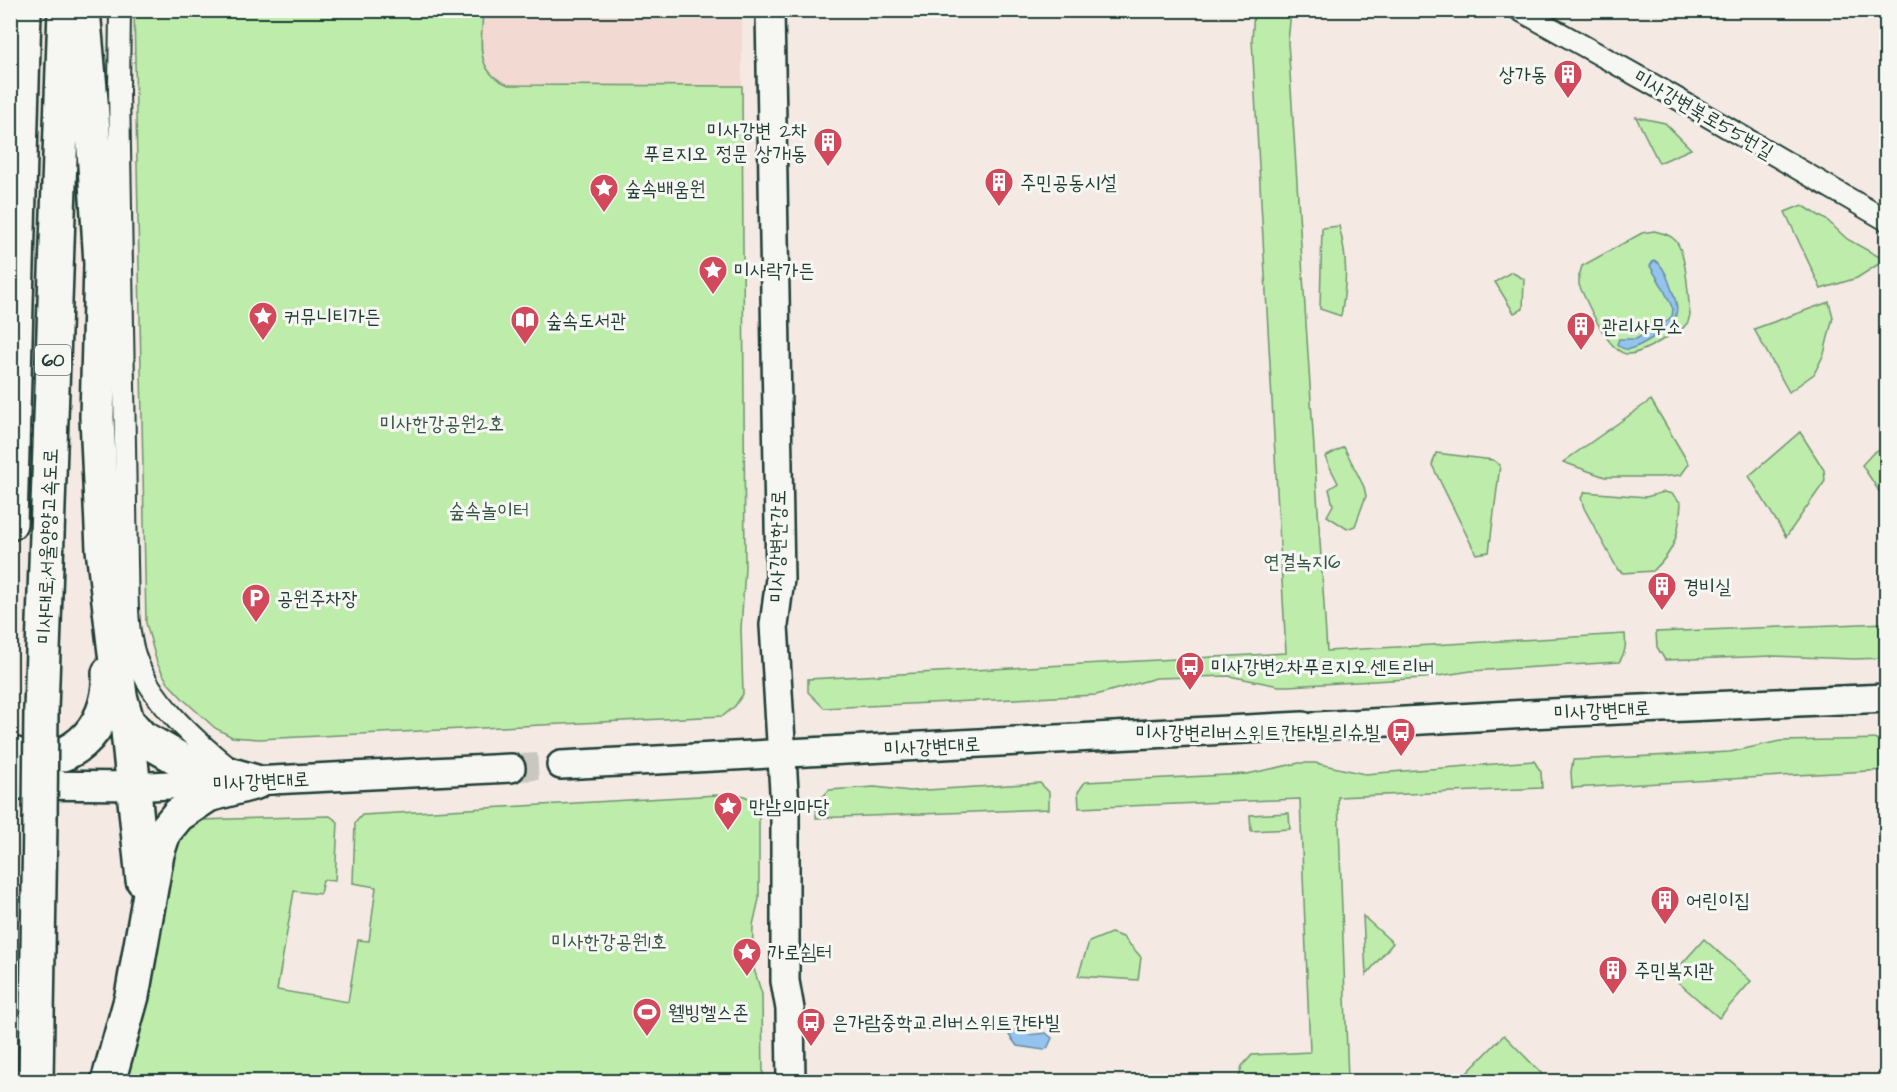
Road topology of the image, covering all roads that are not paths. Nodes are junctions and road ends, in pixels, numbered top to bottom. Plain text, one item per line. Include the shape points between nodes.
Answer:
1 (24, 10) edge
2 (65, 10) edge
3 (83, 10) edge
4 (120, 10) edge
5 (770, 10) edge
6 (1519, 10) edge
7 (1887, 220) edge
8 (10, 523) edge
9 (104, 549) junction
10 (1887, 698) edge
11 (127, 721) junction
12 (10, 753) edge
13 (782, 753) junction
14 (561, 765) tunnel mouth
15 (511, 768) tunnel mouth
16 (248, 781) junction
17 (10, 785) edge
18 (134, 786) junction
19 (145, 927) junction
20 (132, 996) junction
21 (36, 1082) edge
22 (108, 1082) edge
23 (118, 1082) edge
24 (791, 1082) edge

1 - 8 highway, 미사대로;서울양양고속도로 / 60
2 - 21 highway, 미사대로;서울양양고속도로 / 60, bridge via 41,710
3 - 9 highway via 101,264 97,417
4 - 16 street via 130,636 152,692 210,752
5 - 13 main road, 미사강변한강로 via 780,579 774,625
6 - 7 street, 미사강변북로55번길
9 - 11 highway via 120,696
9 - 12 highway via 110,690 106,709 94,730 71,751 46,760
10 - 13 main road, 미사강변대로
11 - 16 highway via 141,737 181,760
11 - 18 highway
13 - 14 main road, 미사강변대로
13 - 24 main road, 미사강변한강로 via 785,981 790,1009
15 - 16 main road, 미사강변대로
16 - 18 main road, 미사강변대로
16 - 19 highway via 208,795 168,824 157,854
17 - 18 main road, 미사강변대로
18 - 19 highway
19 - 20 highway
20 - 22 highway
20 - 23 street via 128,1043

